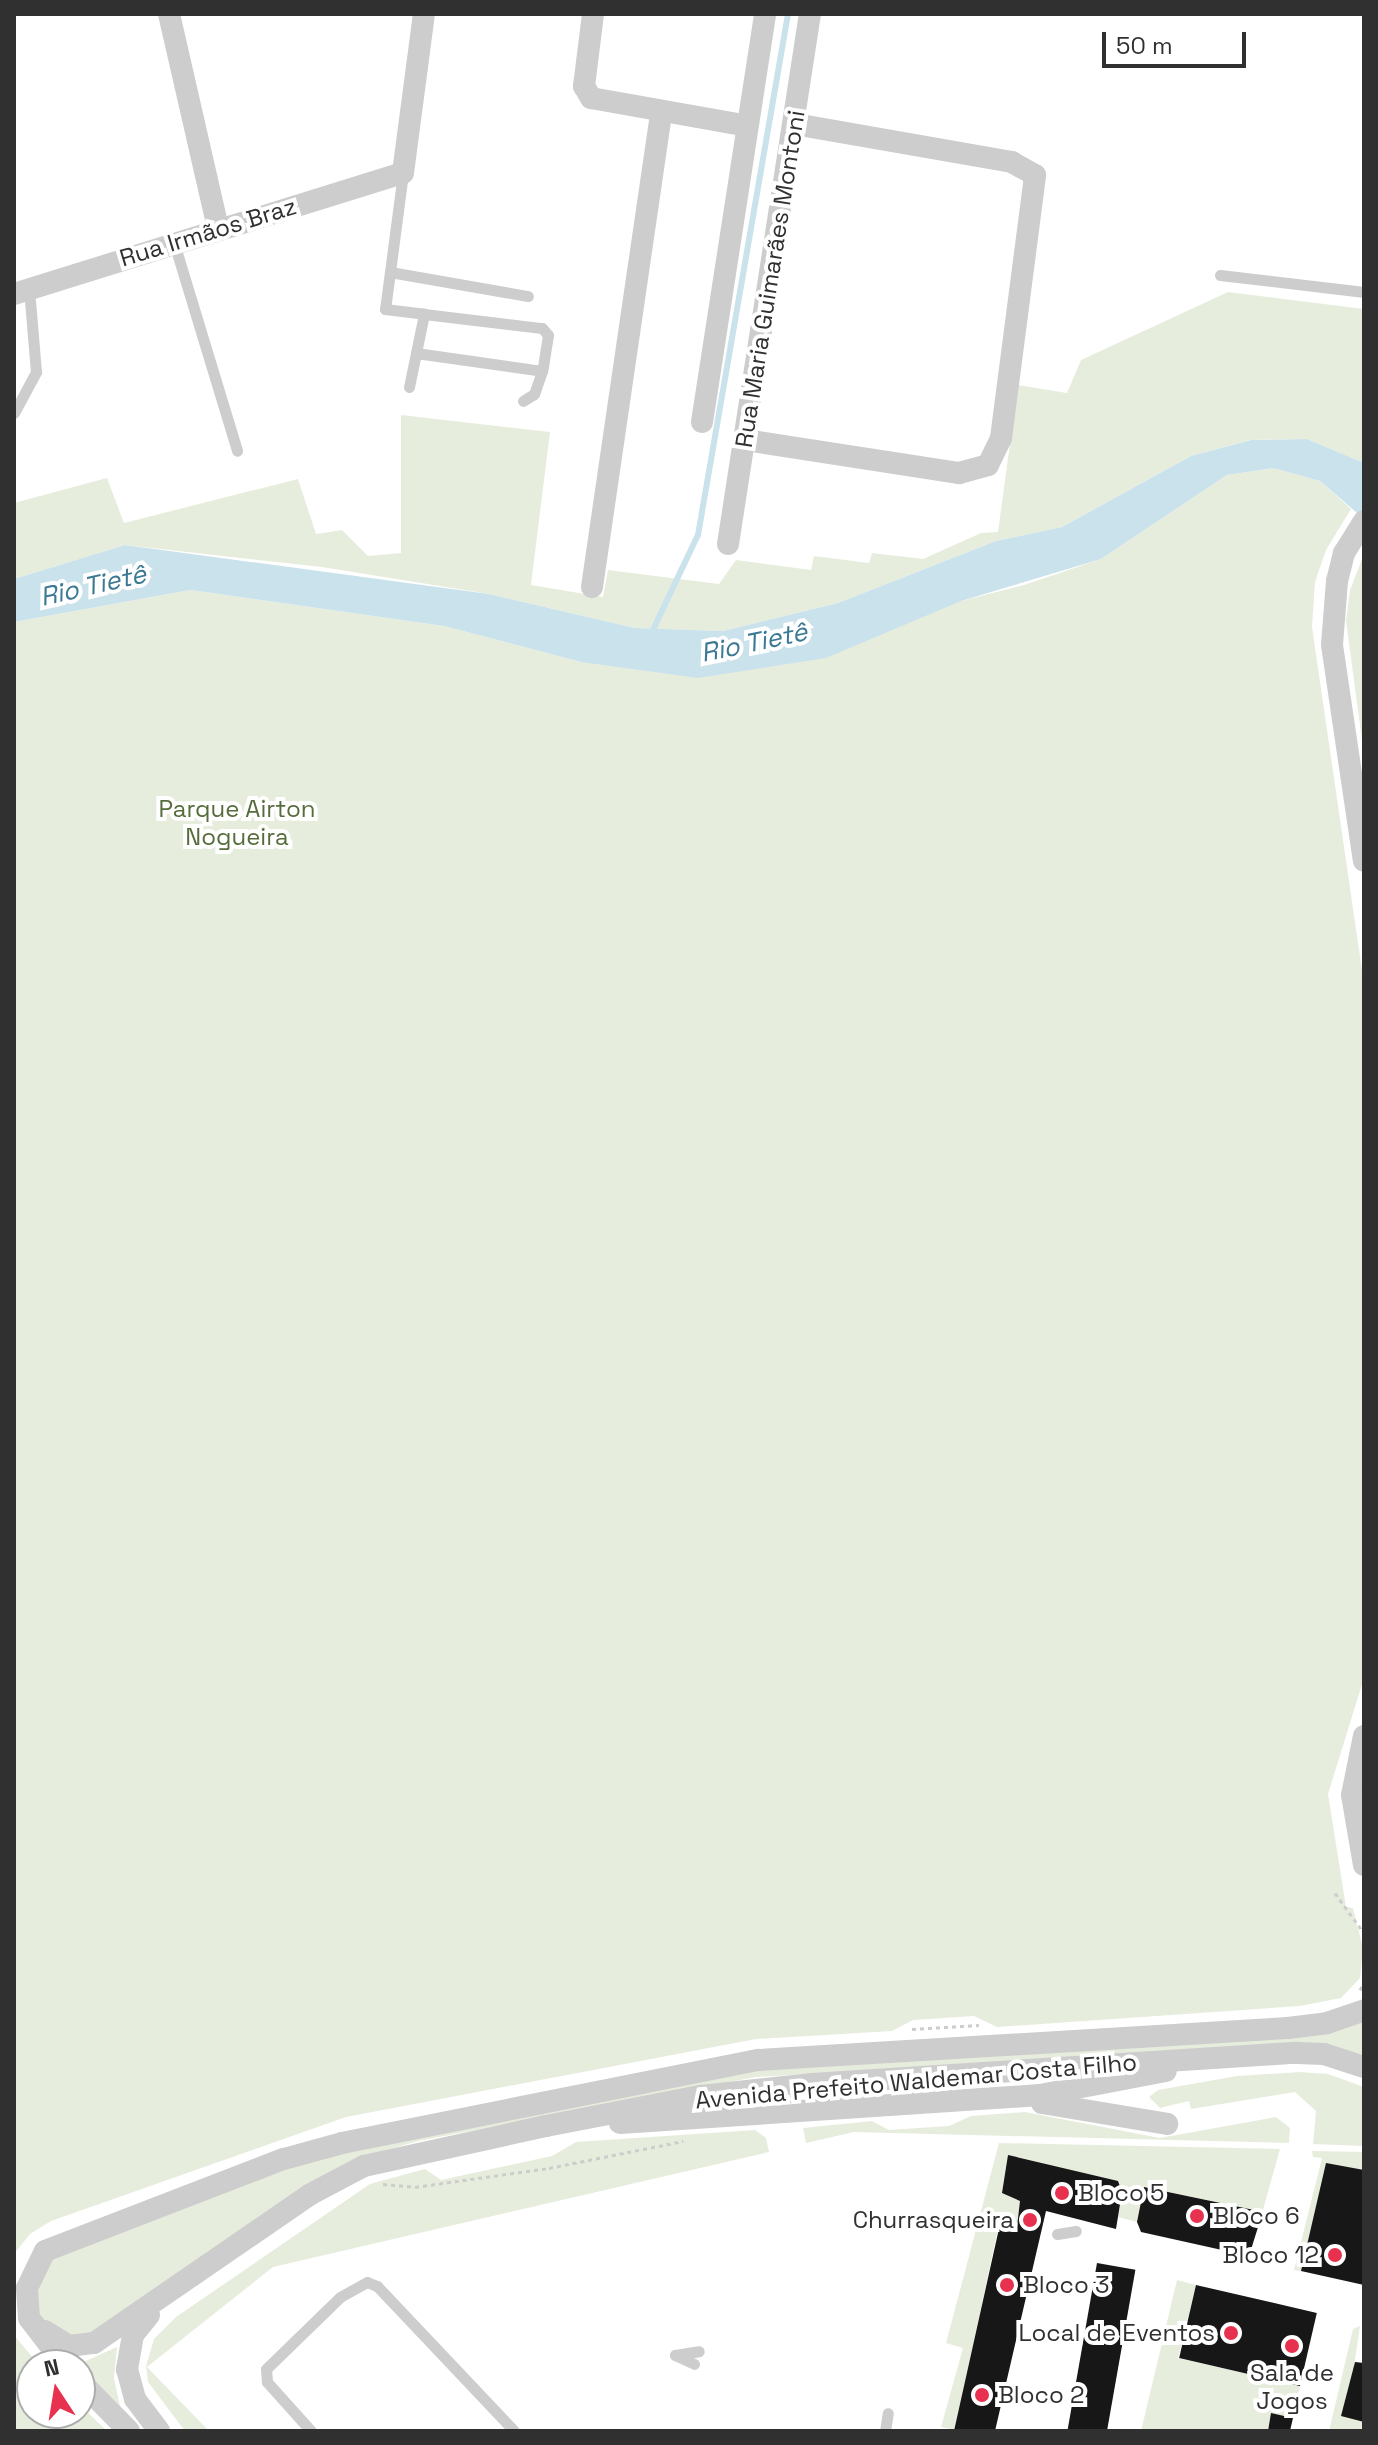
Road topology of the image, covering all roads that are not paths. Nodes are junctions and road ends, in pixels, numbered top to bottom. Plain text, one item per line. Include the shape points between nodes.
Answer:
1 (169, 14) edge
2 (424, 14) edge
3 (593, 14) edge
4 (765, 14) edge
5 (810, 14) edge
6 (661, 114) junction
7 (795, 124) junction
8 (748, 126) junction
9 (403, 173) junction
10 (218, 228) junction
11 (174, 243) junction
12 (390, 272) junction
13 (1220, 275) dead end
14 (18, 292) edge
15 (1364, 292) edge
16 (528, 296) dead end
17 (424, 314) junction
18 (416, 353) junction
19 (542, 371) junction
20 (409, 387) dead end
21 (523, 401) dead end
22 (14, 413) edge
23 (702, 422) dead end
24 (745, 440) junction
25 (237, 451) dead end
26 (1361, 524) edge
27 (728, 544) dead end
28 (592, 587) dead end
29 (1364, 861) edge
30 (1364, 1736) edge
31 (1364, 1865) edge
32 (1364, 2010) edge
33 (1218, 2057) junction
34 (1364, 2067) edge
35 (1151, 2075) junction
36 (993, 2099) junction
37 (546, 2126) junction
38 (1076, 2231) dead end
39 (1057, 2234) dead end
40 (174, 2292) junction
41 (27, 2303) junction
42 (51, 2349) edge
43 (699, 2351) dead end
44 (694, 2364) dead end
45 (96, 2397) edge
46 (888, 2413) dead end
47 (129, 2431) edge
48 (159, 2431) edge
49 (311, 2431) edge
50 (514, 2431) edge
51 (885, 2431) edge

1 - 10 street
2 - 9 street
3 - 6 street via 586,94 604,103
4 - 8 street, Rua Maria Guimarães Montoni
5 - 7 street, Rua Maria Guimarães Montoni
6 - 8 street
6 - 28 street
7 - 24 street, Rua Maria Guimarães Montoni
7 - 24 street via 1012,162 1035,175 1001,438 988,465 959,473
8 - 23 street, Rua Maria Guimarães Montoni
9 - 10 street, Rua Irmãos Braz
9 - 12 lane
10 - 11 street, Rua Irmãos Braz
11 - 14 street, Rua Irmãos Braz
11 - 25 lane
12 - 16 lane
12 - 17 lane via 385,309
13 - 15 lane
14 - 22 lane via 36,372
17 - 18 lane
17 - 19 lane via 542,328 548,335
18 - 19 lane
18 - 20 lane
19 - 21 lane via 534,394
24 - 27 street, Rua Maria Guimarães Montoni
26 - 29 street via 1337,581 1332,645
30 - 31 street via 1352,1795
32 - 41 street via 1327,2023 1288,2028 759,2060 342,2143 65,2240 45,2251 32,2269
33 - 34 street, Avenida Prefeito Waldemar Costa Filho via 1324,2054
33 - 35 street
33 - 37 street, Avenida Prefeito Waldemar Costa Filho via 812,2084 701,2096
35 - 36 street
35 - 36 street via 1135,2088 1134,2103 1140,2112 1167,2124
36 - 37 street
37 - 40 street, Avenida Prefeito Waldemar Costa Filho via 393,2158 334,2179
38 - 39 lane
40 - 41 street via 106,2337 80,2347 55,2341
40 - 48 street via 133,2335 127,2369 135,2399
41 - 42 street via 33,2329
43 - 44 lane via 675,2355
45 - 47 street
46 - 51 lane
49 - 50 lane via 267,2382 266,2369 340,2297 367,2282 377,2286

